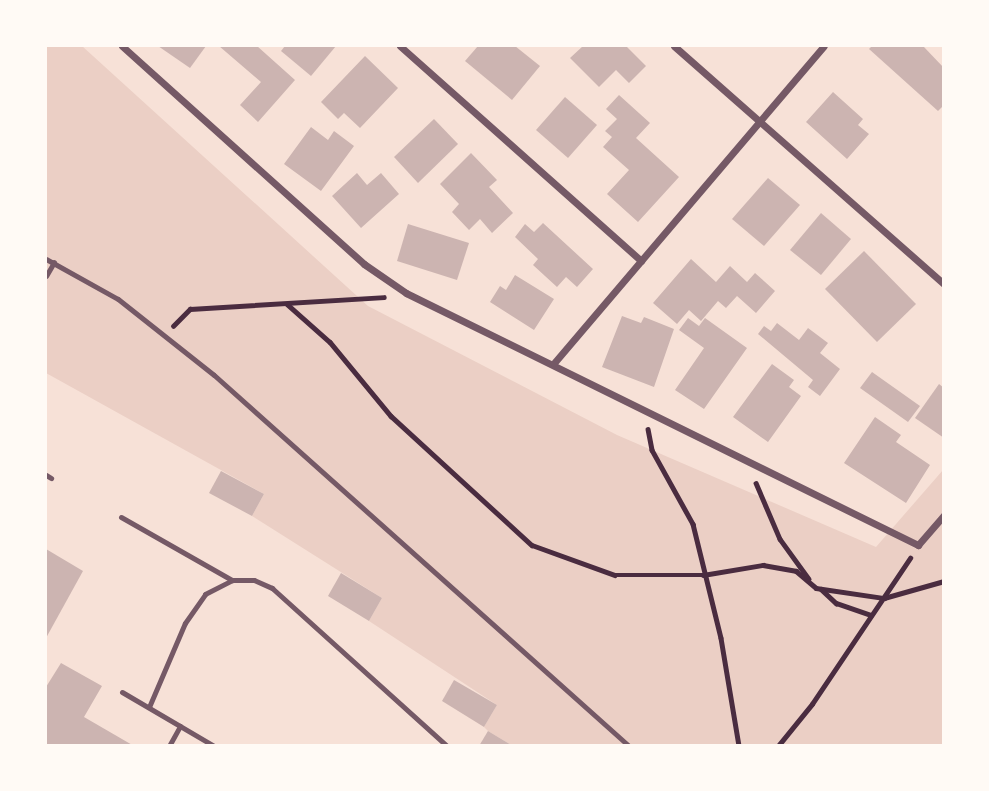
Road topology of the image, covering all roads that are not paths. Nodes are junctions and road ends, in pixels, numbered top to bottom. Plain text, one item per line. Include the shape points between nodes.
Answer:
1 (122, 46) edge
2 (400, 46) edge
3 (674, 46) edge
4 (824, 46) edge
5 (761, 123) junction
6 (46, 259) edge
7 (641, 261) junction
8 (54, 262) junction
9 (46, 276) edge
10 (943, 284) edge
11 (554, 363) junction
12 (943, 515) edge
13 (121, 517) dead end
14 (232, 580) junction
15 (122, 692) dead end
16 (149, 708) junction
17 (180, 726) junction
18 (169, 746) edge
19 (214, 746) edge
20 (447, 746) edge
21 (629, 746) edge

1 - 11 street via 363,264 405,293
2 - 7 street
3 - 5 street
4 - 5 street
5 - 7 street
5 - 10 street
6 - 8 lane
7 - 11 street
8 - 9 lane
8 - 21 lane via 164,334
11 - 12 street via 918,545
13 - 14 lane
14 - 16 lane via 205,594 192,609
14 - 20 lane via 254,580 272,588
15 - 16 lane
16 - 17 lane
17 - 18 lane
17 - 19 lane

